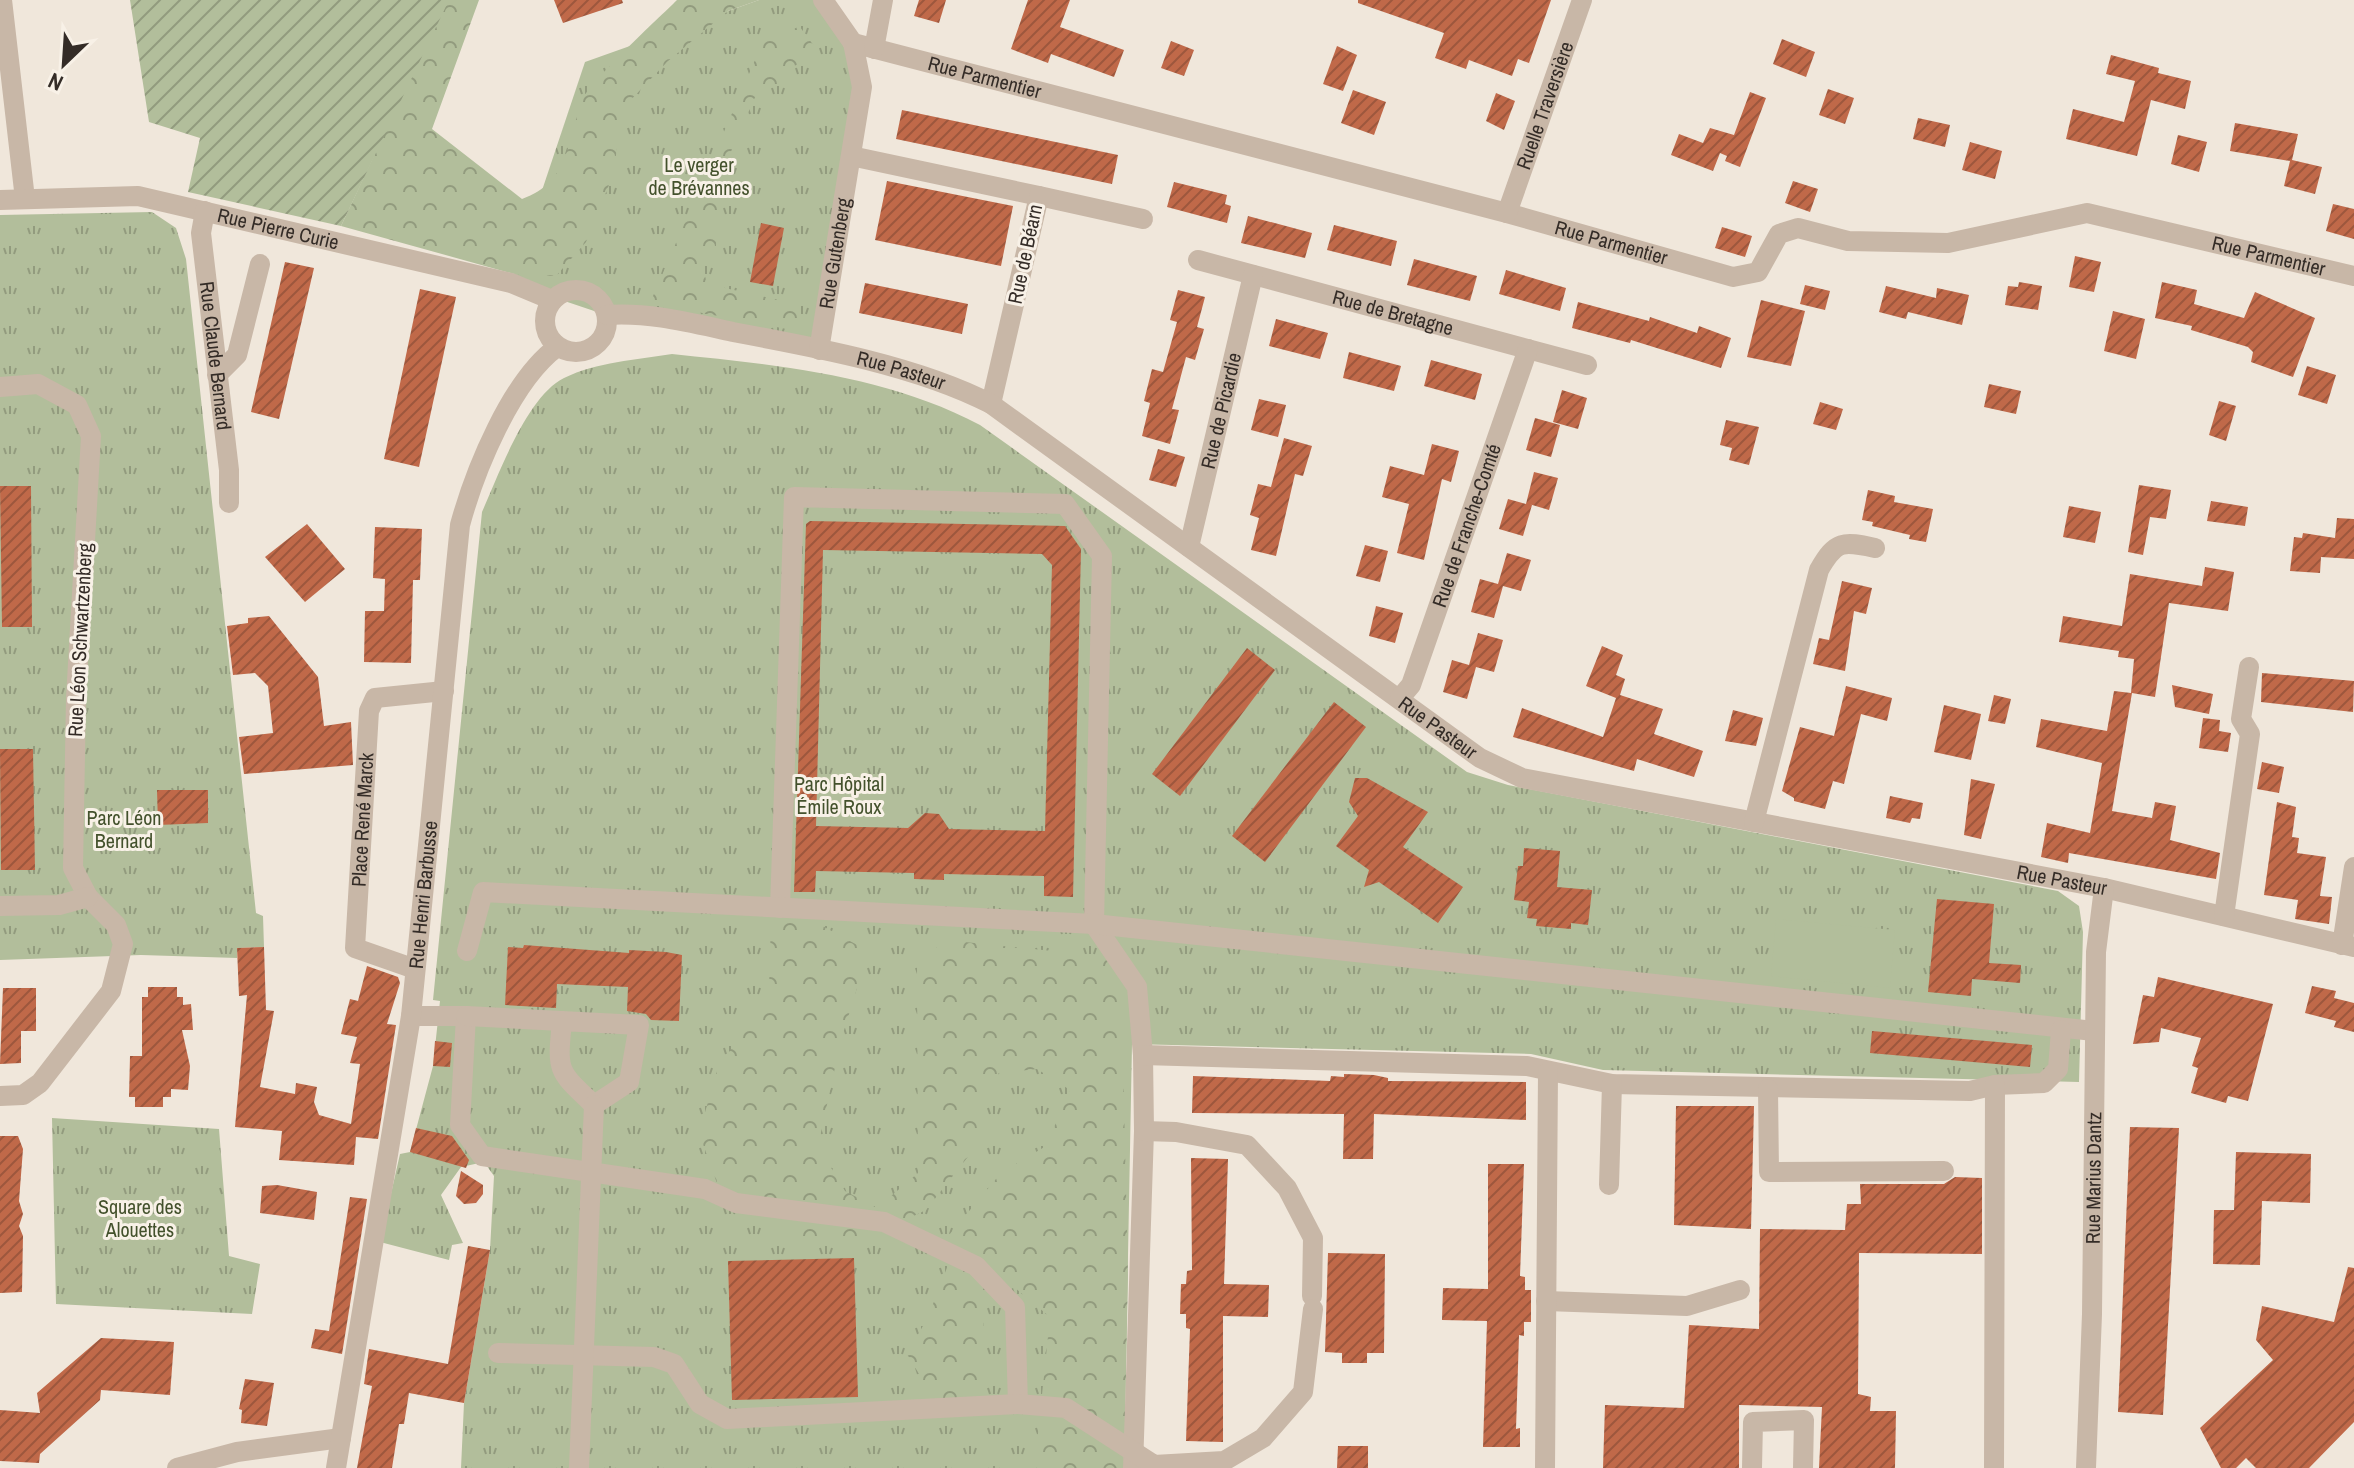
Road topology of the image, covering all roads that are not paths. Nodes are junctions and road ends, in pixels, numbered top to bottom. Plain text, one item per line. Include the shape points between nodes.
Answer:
1 (2, 0) edge
2 (823, 0) edge
3 (883, 0) edge
4 (1582, 0) edge
5 (853, 43) junction
6 (874, 49) junction
7 (851, 156) junction
8 (1039, 196) junction
9 (25, 199) junction
10 (0, 200) edge
11 (205, 211) junction
12 (1507, 213) junction
13 (1143, 219) dead end
14 (1198, 260) dead end
15 (260, 264) dead end
16 (1253, 275) junction
17 (2354, 276) edge
18 (552, 300) junction
19 (607, 315) junction
20 (557, 347) junction
21 (1528, 349) junction
22 (819, 350) junction
23 (1587, 365) dead end
24 (217, 375) junction
25 (0, 387) edge
26 (991, 404) junction
27 (229, 503) dead end
28 (1189, 547) junction
29 (1875, 548) dead end
30 (2249, 667) dead end
31 (444, 691) junction
32 (1400, 698) junction
33 (1754, 822) junction
34 (2354, 867) edge
35 (2104, 888) junction
36 (88, 897) junction
37 (0, 906) edge
38 (780, 908) junction
39 (2224, 916) junction
40 (1094, 924) junction
41 (2348, 946) edge
42 (467, 951) dead end
43 (415, 969) junction
44 (411, 1016) junction
45 (466, 1016) junction
46 (562, 1021) junction
47 (2061, 1030) junction
48 (2094, 1031) junction
49 (1143, 1055) junction
50 (1548, 1072) junction
51 (1612, 1084) junction
52 (1995, 1085) junction
53 (1768, 1089) junction
54 (0, 1096) edge
55 (594, 1105) junction
56 (1144, 1131) junction
57 (1944, 1171) dead end
58 (591, 1172) junction
59 (1609, 1185) dead end
60 (1740, 1290) dead end
61 (1546, 1301) junction
62 (498, 1353) dead end
63 (584, 1356) junction
64 (1018, 1404) junction
65 (341, 1438) junction
66 (1133, 1461) edge
67 (177, 1468) edge
68 (336, 1468) edge
69 (579, 1468) edge
70 (1545, 1468) edge
71 (1752, 1468) edge
72 (1803, 1468) edge
73 (1994, 1468) edge
74 (2086, 1468) edge

1 - 9 street
2 - 5 street
3 - 6 street
4 - 12 street, Ruelle Traversière
5 - 6 street, Rue Parmentier
5 - 7 street, Rue Gutenberg via 862,87
6 - 12 street, Rue Parmentier
7 - 8 street, Rue de Béarn
7 - 22 street, Rue Gutenberg
8 - 13 street
8 - 26 street, Rue de Béarn
9 - 10 street, Rue Pierre Curie
9 - 11 street, Rue Pierre Curie via 138,196
11 - 18 street, Rue Pierre Curie via 511,283
11 - 24 street, Rue Claude Bernard via 201,233
12 - 17 street, Rue Parmentier via 1733,277 1758,272 1779,234 1798,228 1848,241 1948,243 2087,213
14 - 16 street, Rue de Bretagne
15 - 24 street via 237,355
16 - 21 street, Rue de Bretagne
16 - 28 street, Rue de Picardie
18 - 19 street via 569,291 589,292
18 - 20 street via 545,330
19 - 20 street via 604,336 588,350 567,352
19 - 22 street, Rue Pasteur via 648,314
20 - 31 street, Rue Henri Barbusse via 537,362 472,481 460,525
21 - 23 street, Rue de Bretagne
21 - 32 street, Rue de Franche-Comté via 1411,685
22 - 26 street, Rue Pasteur via 928,377
24 - 27 street, Rue Claude Bernard
25 - 36 street, Rue Léon Schwartzenberg via 38,384 77,405 91,436 72,830 73,868
26 - 28 street, Rue Pasteur
28 - 32 street, Rue Pasteur
29 - 33 street via 1839,544 1819,570
30 - 39 street via 2241,719 2250,734
31 - 43 street, Rue Henri Barbusse
31 - 43 street, Place René Marck via 375,698 369,711 355,948
32 - 33 street, Rue Pasteur via 1480,758 1522,778
33 - 35 street, Rue Pasteur
34 - 41 street
35 - 39 street, Rue Pasteur
35 - 48 street, Rue Marius Dantz
36 - 37 street via 59,905
36 - 54 street, Rue Léon Schwartzenberg via 116,925 123,944 111,991 40,1083 23,1095
38 - 40 street
38 - 40 street via 794,497 1065,504 1102,556
38 - 42 street via 483,892
39 - 41 street, Rue Pasteur
40 - 47 street
40 - 49 street via 1137,987
43 - 44 street, Rue Henri Barbusse
44 - 45 street
44 - 65 street, Rue Henri Barbusse
45 - 46 street
45 - 58 street via 460,1125 482,1156
46 - 55 street via 562,1074
46 - 55 street via 639,1025 629,1082
47 - 48 street
47 - 52 street via 2058,1069 2044,1083
48 - 74 street, Rue Marius Dantz
49 - 50 street via 1527,1066
49 - 56 street
50 - 51 street
50 - 61 street
51 - 53 street
51 - 59 street
52 - 53 street via 1970,1091
52 - 73 street
53 - 57 street via 1769,1172
55 - 58 street
56 - 66 street
56 - 66 street via 1247,1145 1287,1188 1313,1238 1312,1302 1303,1392 1263,1438 1224,1461
58 - 63 street
58 - 64 street via 705,1189 736,1203 884,1222 976,1266 1015,1307
60 - 61 street via 1687,1306
61 - 70 street
62 - 63 street
63 - 64 street via 654,1357 674,1364 700,1404 727,1419
63 - 69 street
64 - 66 street via 1066,1408
65 - 67 street via 237,1452
65 - 68 street, Rue Henri Barbusse
71 - 72 street via 1753,1422 1804,1420

